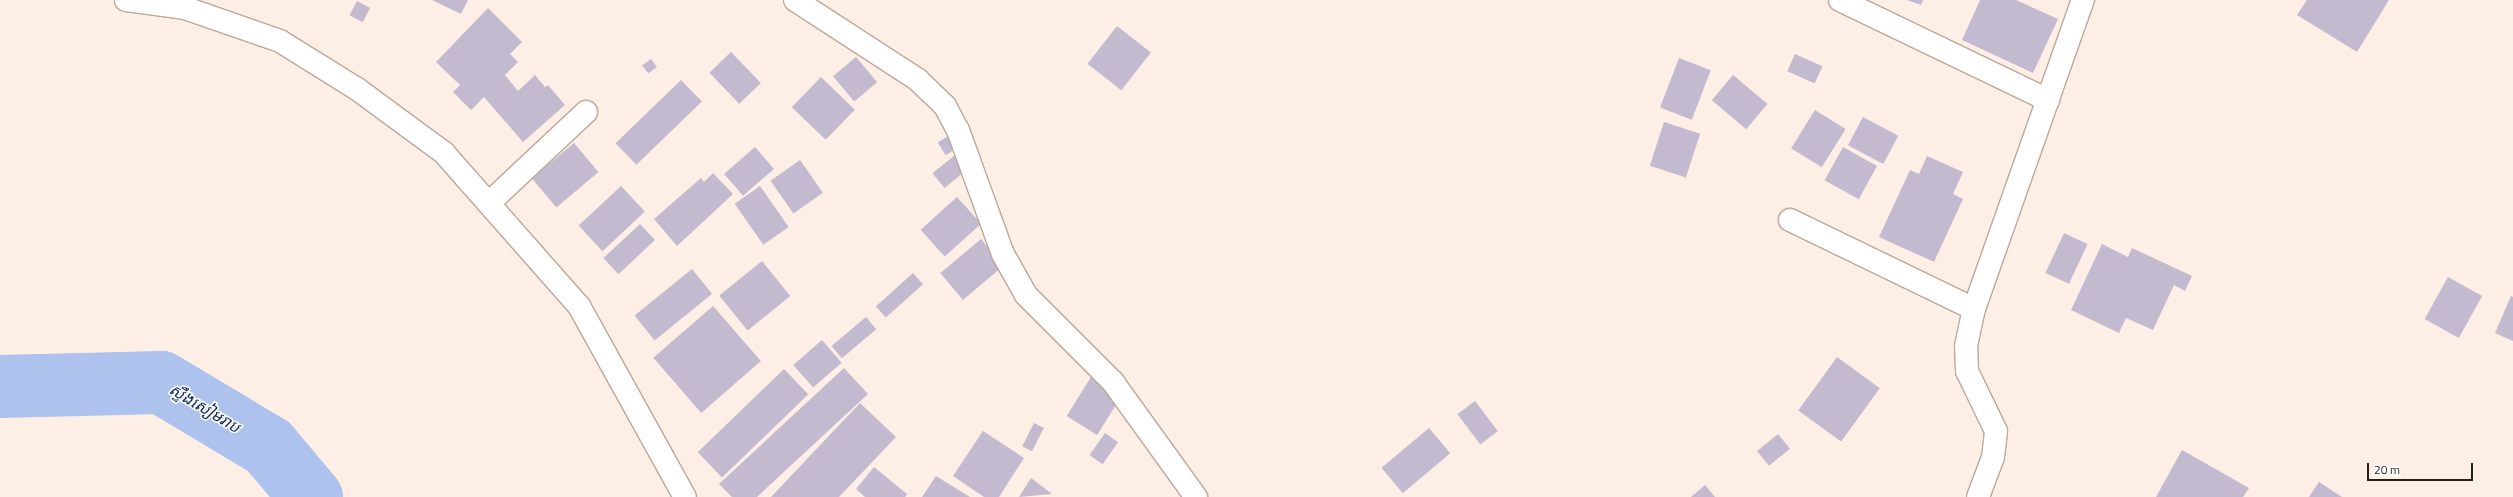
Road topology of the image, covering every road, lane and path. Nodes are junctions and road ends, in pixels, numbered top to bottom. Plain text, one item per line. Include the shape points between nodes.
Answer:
1 (126, 0) edge
2 (795, 0) edge
3 (1840, 0) edge
4 (2083, 0) edge
5 (185, 4) edge
6 (2048, 100) junction
7 (586, 112) dead end
8 (489, 203) junction
9 (1790, 220) dead end
10 (1974, 309) junction
11 (685, 497) edge
12 (1196, 497) edge
13 (1978, 497) edge

1 - 5 street
2 - 12 street via 936,94 958,130 1003,254 1026,295 1113,382
3 - 6 street
4 - 6 street
5 - 8 street via 280,41 357,89 444,152
6 - 10 street
7 - 8 street
8 - 11 street via 579,306
9 - 10 street
10 - 13 street via 1966,346 1966,371 1996,431 1993,457

